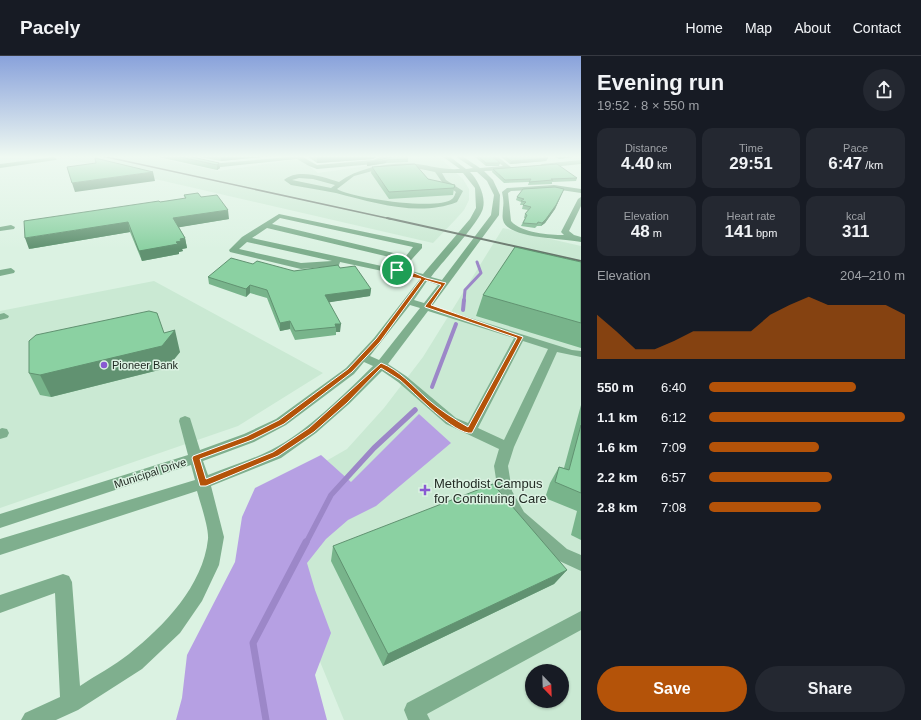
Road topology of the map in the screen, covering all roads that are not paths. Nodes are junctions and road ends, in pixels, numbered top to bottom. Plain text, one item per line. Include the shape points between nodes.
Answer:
1 (313, 187) edge
2 (336, 187) edge
3 (454, 187) edge
4 (477, 187) edge
5 (493, 187) edge
6 (539, 187) edge
7 (564, 187) edge
8 (335, 191) junction
9 (581, 191) edge
10 (581, 199) edge
11 (266, 225) junction
12 (11, 227) dead end
13 (0, 229) edge
14 (571, 237) junction
15 (245, 239) junction
16 (581, 240) edge
17 (407, 260) junction
18 (347, 261) junction
19 (397, 270) junction
20 (11, 271) dead end
21 (0, 273) edge
22 (421, 277) junction
23 (444, 284) junction
24 (408, 301) junction
25 (427, 306) junction
26 (520, 337) junction
27 (554, 347) junction
28 (581, 354) edge
29 (363, 357) junction
30 (381, 365) junction
31 (185, 421) dead end
32 (470, 431) junction
33 (507, 447) junction
34 (195, 458) junction
35 (203, 483) junction
36 (0, 521) edge
37 (0, 547) edge
38 (581, 563) edge
39 (0, 604) edge
40 (581, 620) edge
41 (71, 703) junction
42 (32, 720) edge
43 (419, 720) edge

1 - 8 street
2 - 8 street
3 - 8 street via 460,191 459,197 453,203 436,206 408,206
4 - 22 street, Municipal Drive via 481,202 473,220
5 - 23 street via 497,195 495,215
6 - 14 street via 509,189 505,192 508,225 514,229 556,238
7 - 9 street
10 - 14 street via 565,232
11 - 15 street
11 - 17 street
11 - 17 street via 279,216 419,246
12 - 13 street
14 - 16 street
15 - 18 street
15 - 18 street via 233,250 301,266
17 - 19 street
18 - 19 street via 391,271
19 - 22 street via 401,274
20 - 21 street
22 - 23 street
22 - 24 street, Municipal Drive
23 - 25 street
24 - 25 street
24 - 29 street, Municipal Drive
25 - 26 street
25 - 30 street
26 - 27 street
26 - 32 street
27 - 28 street
27 - 33 street
29 - 30 street
29 - 34 street, Municipal Drive via 350,371 281,422 249,438
30 - 32 street via 402,379 451,421
30 - 35 street via 311,430 276,454
31 - 34 street
32 - 33 street
33 - 38 street via 501,466 505,492 519,516 561,554
34 - 35 street
34 - 36 street, Municipal Drive
35 - 37 street
35 - 41 street via 216,537 211,565 196,595 173,626 135,662
39 - 41 street via 63,582
40 - 43 street via 414,710
41 - 42 street

